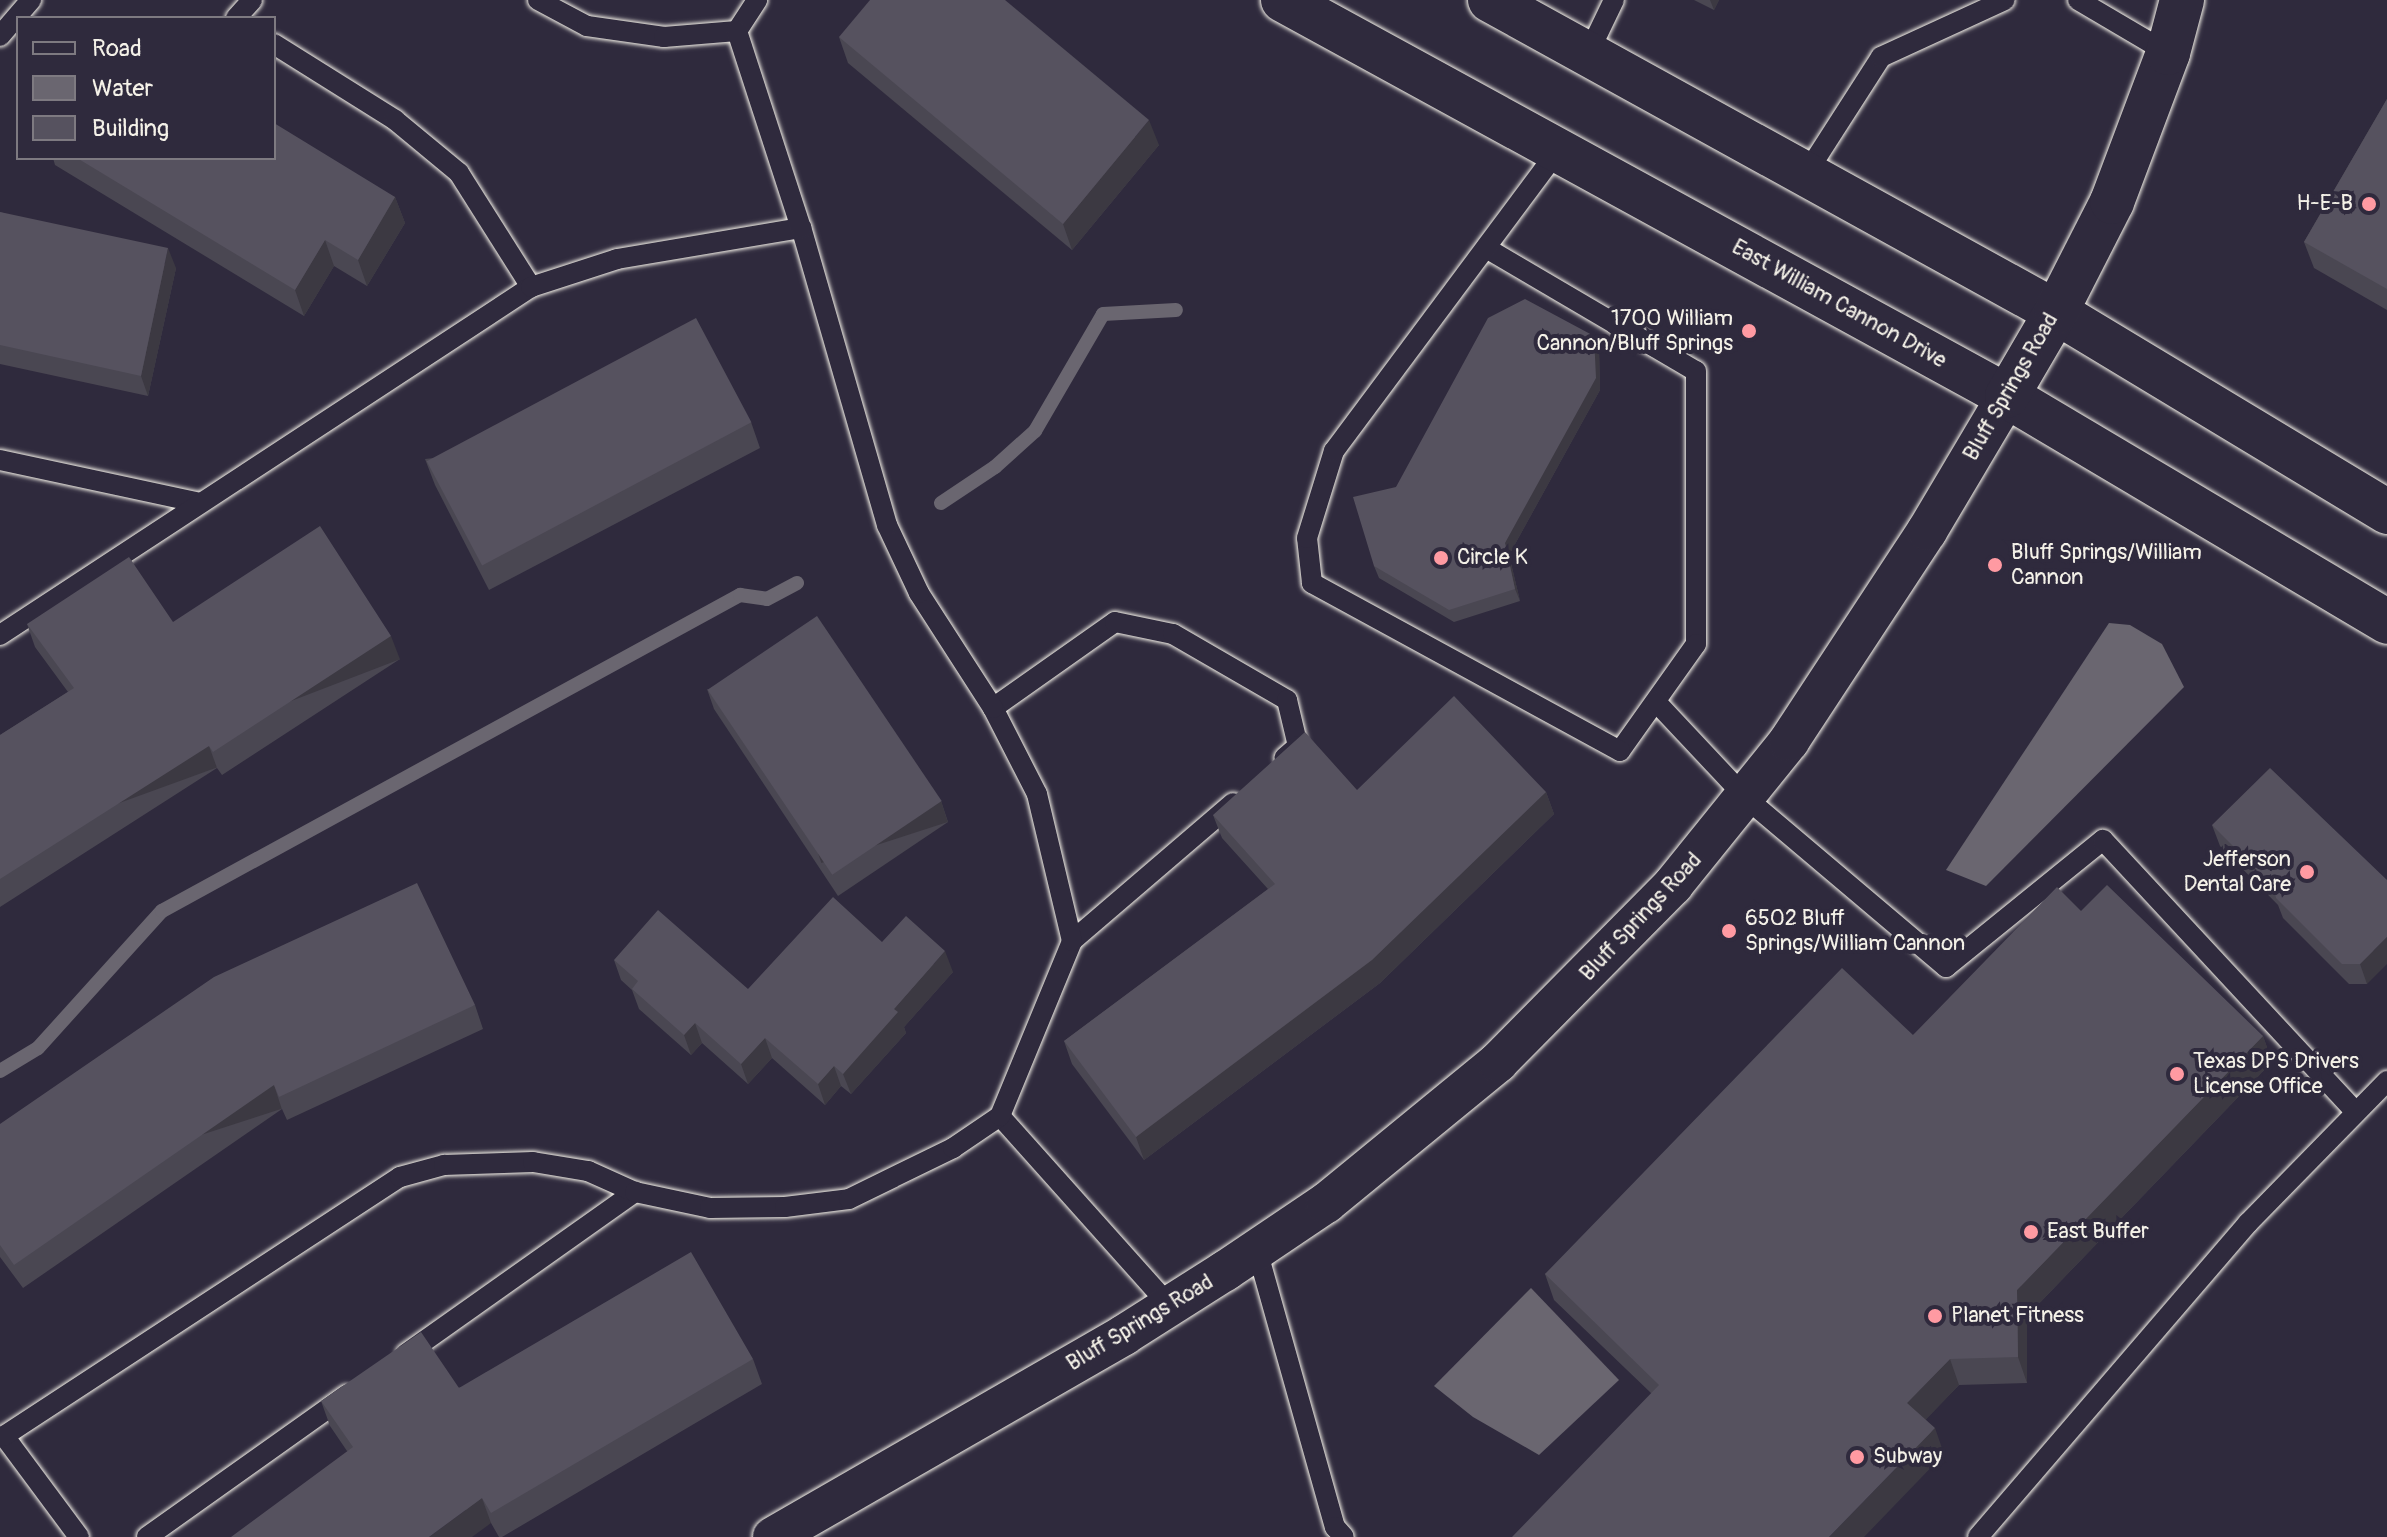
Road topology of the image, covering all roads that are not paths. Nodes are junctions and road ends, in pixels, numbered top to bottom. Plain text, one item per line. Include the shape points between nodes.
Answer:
1 (31, 0) edge
2 (252, 0) edge
3 (538, 0) edge
4 (757, 0) edge
5 (1283, 0) edge
6 (1490, 0) edge
7 (1614, 0) edge
8 (2005, 0) edge
9 (2078, 0) edge
10 (2182, 0) edge
11 (17, 16) edge
12 (238, 16) edge
13 (16, 17) edge
14 (737, 31) junction
15 (0, 36) edge
16 (276, 45) edge
17 (2168, 53) junction
18 (1588, 54) junction
19 (1558, 151) junction
20 (1806, 174) junction
21 (801, 228) junction
22 (1486, 248) junction
23 (531, 287) junction
24 (2056, 312) junction
25 (2007, 396) junction
26 (0, 460) edge
27 (200, 503) junction
28 (2387, 512) edge
29 (2387, 622) edge
30 (0, 635) edge
31 (1656, 702) junction
32 (993, 708) junction
33 (1746, 798) junction
34 (1072, 941) junction
35 (2387, 1081) edge
36 (2355, 1111) junction
37 (1000, 1116) junction
38 (635, 1192) junction
39 (1257, 1250) junction
40 (1170, 1306) junction
41 (391, 1364) edge
42 (365, 1383) edge
43 (79, 1537) edge
44 (147, 1537) edge
45 (773, 1537) edge
46 (1344, 1537) edge
47 (1978, 1537) edge

1 - 11 lane
2 - 12 lane
3 - 14 lane via 587,26 664,37
4 - 14 lane
5 - 19 main road, East William Cannon Drive
6 - 18 main road
7 - 18 lane
8 - 20 lane via 1881,57
9 - 17 lane
10 - 17 main road, Bluff Springs Road
13 - 15 lane
14 - 21 lane
16 - 23 lane via 395,120 459,173
17 - 24 main road, Bluff Springs Road via 2112,202
18 - 20 main road
19 - 22 lane
19 - 25 main road, East William Cannon Drive
20 - 24 main road
21 - 23 lane via 617,259
21 - 32 lane via 887,525 919,593
22 - 31 lane via 1696,371 1696,644
22 - 31 lane via 1334,451 1307,538 1312,583 1620,751
23 - 27 lane
24 - 25 main road, Bluff Springs Road
24 - 28 main road
25 - 29 main road, East William Cannon Drive
25 - 33 street, Bluff Springs Road via 1859,637
26 - 27 lane
27 - 30 lane
31 - 33 lane
32 - 34 lane via 1037,794
32 - 34 lane via 1115,622 1173,634 1287,700 1298,746
33 - 36 lane via 1946,967 2103,840
33 - 39 street, Bluff Springs Road via 1673,885 1498,1062 1326,1203
34 - 37 lane
35 - 36 lane
36 - 47 lane via 2248,1223
37 - 38 lane via 953,1148 849,1199 710,1208
37 - 40 lane
38 - 41 lane
38 - 43 lane via 588,1171 533,1162 444,1165 400,1177 4,1436
39 - 40 street, Bluff Springs Road
39 - 46 lane via 1335,1527
40 - 45 street, Bluff Springs Road
42 - 44 lane

